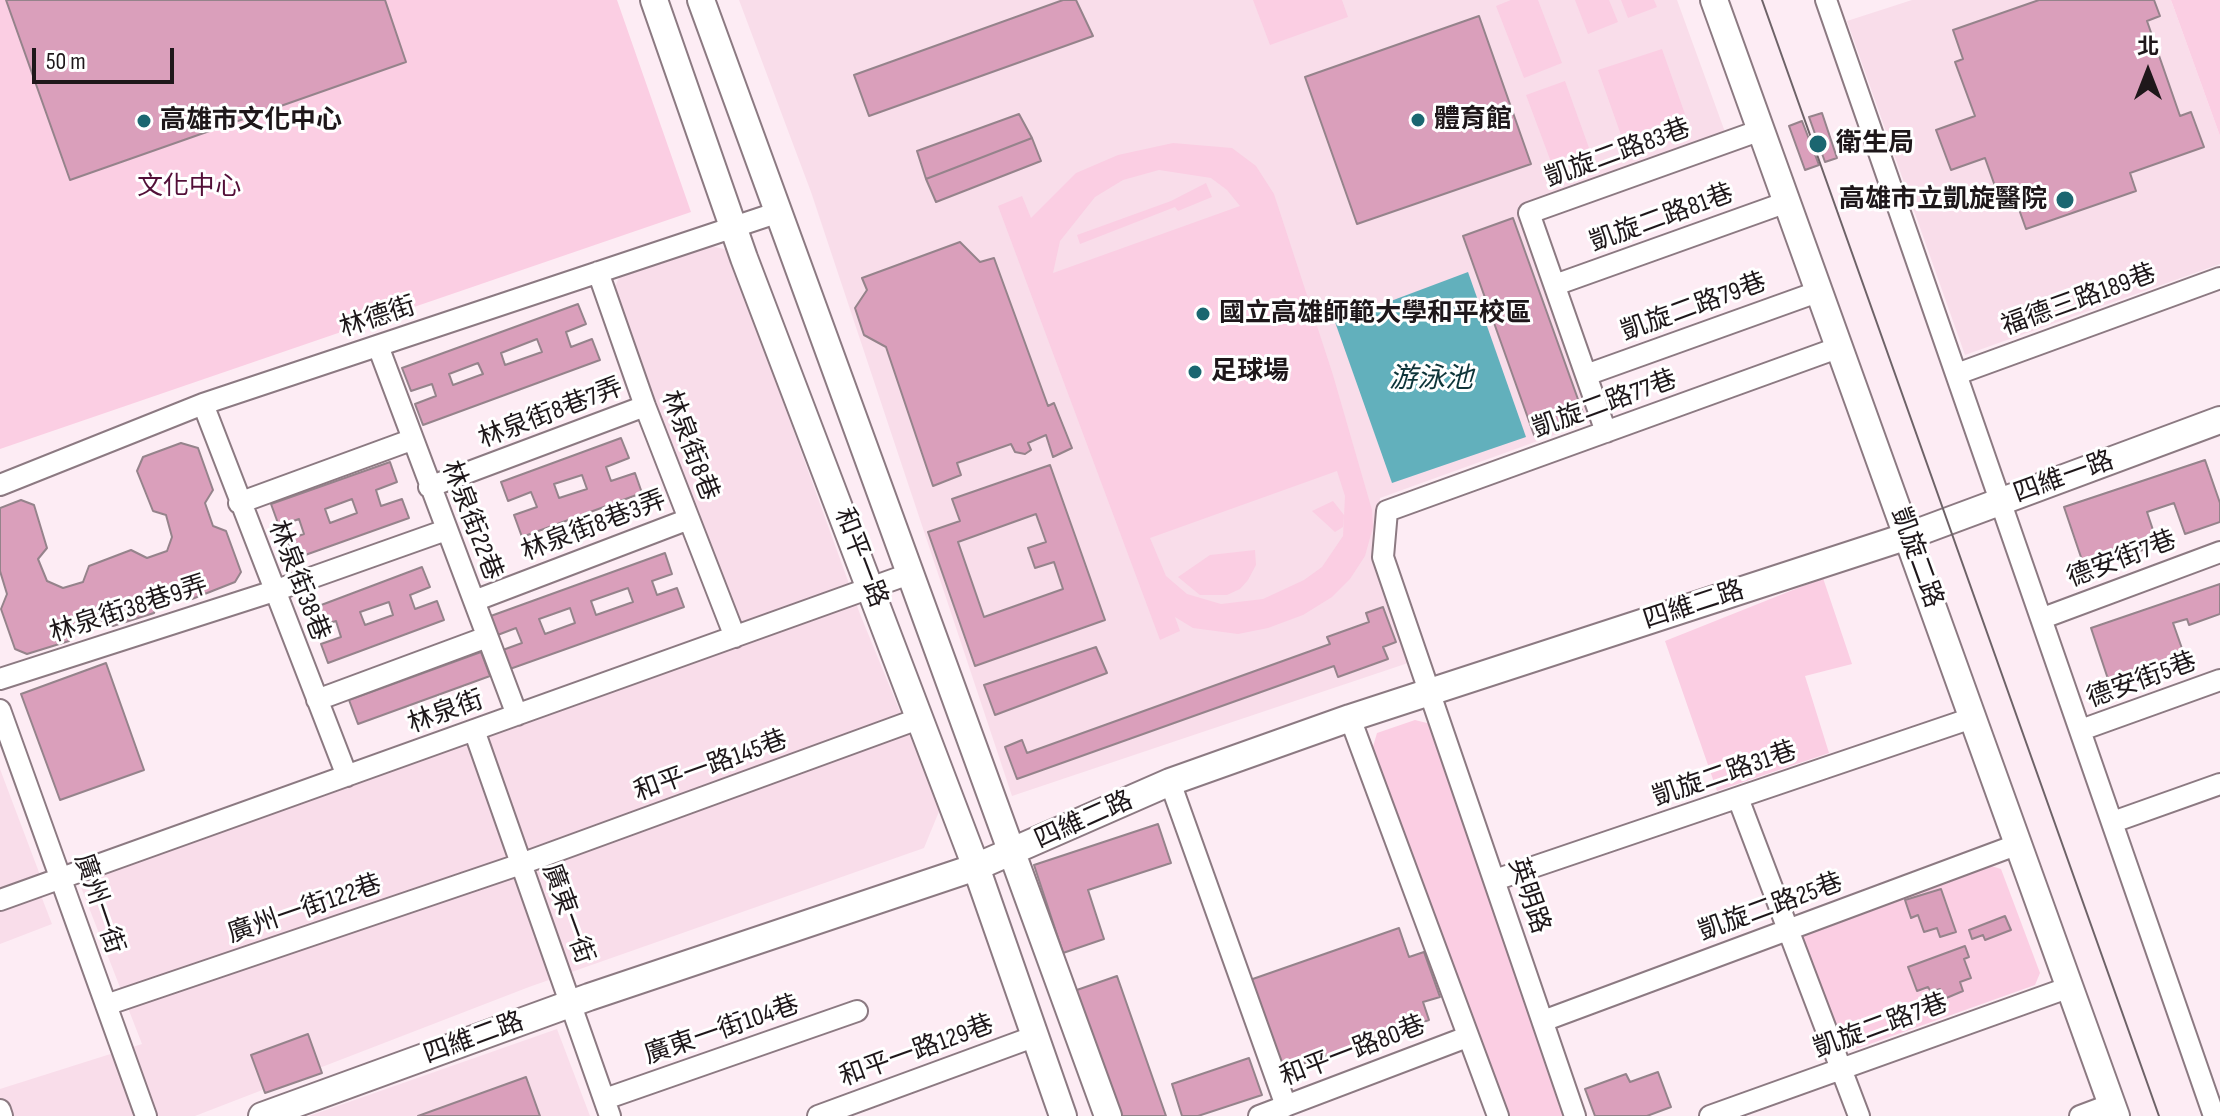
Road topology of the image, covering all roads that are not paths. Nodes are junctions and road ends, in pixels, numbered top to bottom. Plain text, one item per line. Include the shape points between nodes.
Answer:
1 (654, 0) edge
2 (701, 0) edge
3 (1714, 0) edge
4 (1829, 1) edge
5 (1761, 130) junction
6 (1787, 202) junction
7 (776, 213) junction
8 (733, 227) junction
9 (598, 272) junction
10 (2220, 278) edge
11 (1555, 285) junction
12 (1820, 291) junction
13 (378, 346) junction
14 (1840, 347) junction
15 (1957, 374) junction
16 (1586, 375) junction
17 (203, 404) junction
18 (645, 406) junction
19 (2220, 420) edge
20 (1606, 432) junction
21 (411, 440) junction
22 (0, 485) edge
23 (429, 487) junction
24 (2002, 501) junction
25 (239, 503) junction
26 (1387, 511) joint
27 (689, 519) junction
28 (446, 530) junction
29 (1908, 536) junction
30 (2220, 552) edge
31 (909, 574) junction
32 (872, 589) junction
33 (274, 591) junction
34 (474, 601) junction
35 (2043, 618) junction
36 (487, 637) junction
37 (735, 637) junction
38 (0, 679) edge
39 (2220, 680) edge
40 (1431, 692) junction
41 (317, 700) junction
42 (0, 710) edge
43 (517, 715) junction
44 (1350, 718) junction
45 (1972, 718) junction
46 (918, 719) junction
47 (474, 730) junction
48 (2081, 730) junction
49 (347, 776) junction
50 (1170, 782) junction
51 (2220, 784) edge
52 (1738, 798) junction
53 (2113, 822) junction
54 (2016, 845) junction
55 (1011, 854) junction
56 (521, 864) junction
57 (976, 867) junction
58 (60, 878) junction
59 (1495, 880) junction
60 (0, 900) edge
61 (1786, 930) junction
62 (2070, 987) junction
63 (571, 1004) junction
64 (106, 1005) junction
65 (857, 1011) dead end
66 (1543, 1021) junction
67 (1033, 1037) junction
68 (1467, 1037) junction
69 (1841, 1069) junction
70 (319, 1106) edge
71 (1286, 1106) junction
72 (608, 1108) edge
73 (0, 1110) edge
74 (2114, 1110) edge
75 (2, 1116) edge
76 (146, 1116) edge
77 (262, 1116) edge
78 (818, 1116) edge
79 (1063, 1116) edge
80 (1108, 1116) edge
81 (1259, 1116) edge
82 (1498, 1116) edge
83 (1575, 1116) edge
84 (1710, 1116) edge
85 (1859, 1116) edge
86 (2080, 1116) edge
87 (2214, 1116) edge

1 - 8 street, 和平一路
2 - 7 street, 和平一路
3 - 5 street, 凱旋二路
4 - 15 street
5 - 6 street, 凱旋二路
5 - 11 street, 凱旋二路83巷 via 1529,213
6 - 11 street, 凱旋二路81巷
6 - 12 street, 凱旋二路
7 - 8 street, 林德街
7 - 31 street, 和平一路
8 - 9 street, 林德街
8 - 32 street, 和平一路
9 - 13 street, 林德街
9 - 18 street, 林泉街8巷
10 - 15 street, 福德三路189巷
11 - 16 street, 凱旋二路83巷
12 - 14 street, 凱旋二路
12 - 16 street, 凱旋二路79巷
13 - 17 street, 林德街
13 - 21 street, 林泉街22巷
14 - 20 street, 凱旋二路77巷
14 - 29 street, 凱旋二路
15 - 24 street
16 - 20 street, 凱旋二路83巷
17 - 22 street, 林德街
17 - 25 street, 林泉街38巷
18 - 23 street, 林泉街8巷7弄
18 - 27 street, 林泉街8巷
19 - 24 street, 四維一路
20 - 26 street, 凱旋二路77巷
21 - 23 street, 林泉街22巷
21 - 25 street
23 - 28 street, 林泉街22巷
24 - 29 street, 四維一路
24 - 35 street
25 - 33 street, 林泉街38巷
26 - 40 street, 英明路 via 1383,557
27 - 34 street, 林泉街8巷3弄
27 - 37 street, 林泉街8巷
28 - 33 street, 林泉街38巷9弄
28 - 34 street, 林泉街22巷
29 - 40 street, 四維二路
29 - 45 street, 凱旋二路
30 - 35 street, 德安街7巷
31 - 32 street, 林泉街
31 - 55 street, 和平一路
32 - 37 street, 林泉街
32 - 46 street, 和平一路
33 - 38 street, 林泉街38巷9弄
33 - 41 street, 林泉街38巷
34 - 36 street, 林泉街22巷
35 - 48 street
36 - 41 street
36 - 43 street, 林泉街22巷
37 - 43 street, 林泉街
39 - 48 street, 德安街5巷
40 - 44 street, 四維二路
40 - 59 street, 英明路
41 - 49 street, 林泉街38巷
42 - 58 street, 廣州一街
43 - 47 street, 林泉街
44 - 50 street, 四維二路
44 - 68 street
45 - 52 street, 凱旋二路31巷
45 - 54 street, 凱旋二路
46 - 56 street, 和平一路145巷
46 - 57 street, 和平一路
47 - 49 street, 林泉街
47 - 56 street, 廣東一街
48 - 53 street
49 - 58 street, 林泉街
50 - 55 street, 四維二路
50 - 71 street
51 - 53 street
52 - 59 street, 凱旋二路31巷
52 - 61 street
53 - 87 street
54 - 61 street, 凱旋二路25巷
54 - 62 street, 凱旋二路
55 - 57 street, 四維二路
55 - 80 street, 和平一路
56 - 63 street, 廣東一街
56 - 64 street, 廣州一街122巷
57 - 63 street, 四維二路
57 - 67 street, 和平一路
58 - 60 street, 林泉街
58 - 64 street, 廣州一街
59 - 66 street, 英明路
61 - 66 street, 凱旋二路25巷
61 - 69 street
62 - 69 street, 凱旋二路7巷
62 - 74 street, 凱旋二路
63 - 70 street, 四維二路
63 - 72 street, 廣東一街
64 - 76 street, 廣州一街
65 - 72 street, 廣東一街104巷
66 - 83 street, 英明路
67 - 78 street, 和平一路129巷
67 - 79 street, 和平一路
68 - 71 street, 和平一路80巷
68 - 82 street
69 - 84 street, 凱旋二路7巷
69 - 85 street
70 - 77 street, 四維二路
71 - 81 street, 和平一路80巷
73 - 75 street
74 - 86 street

